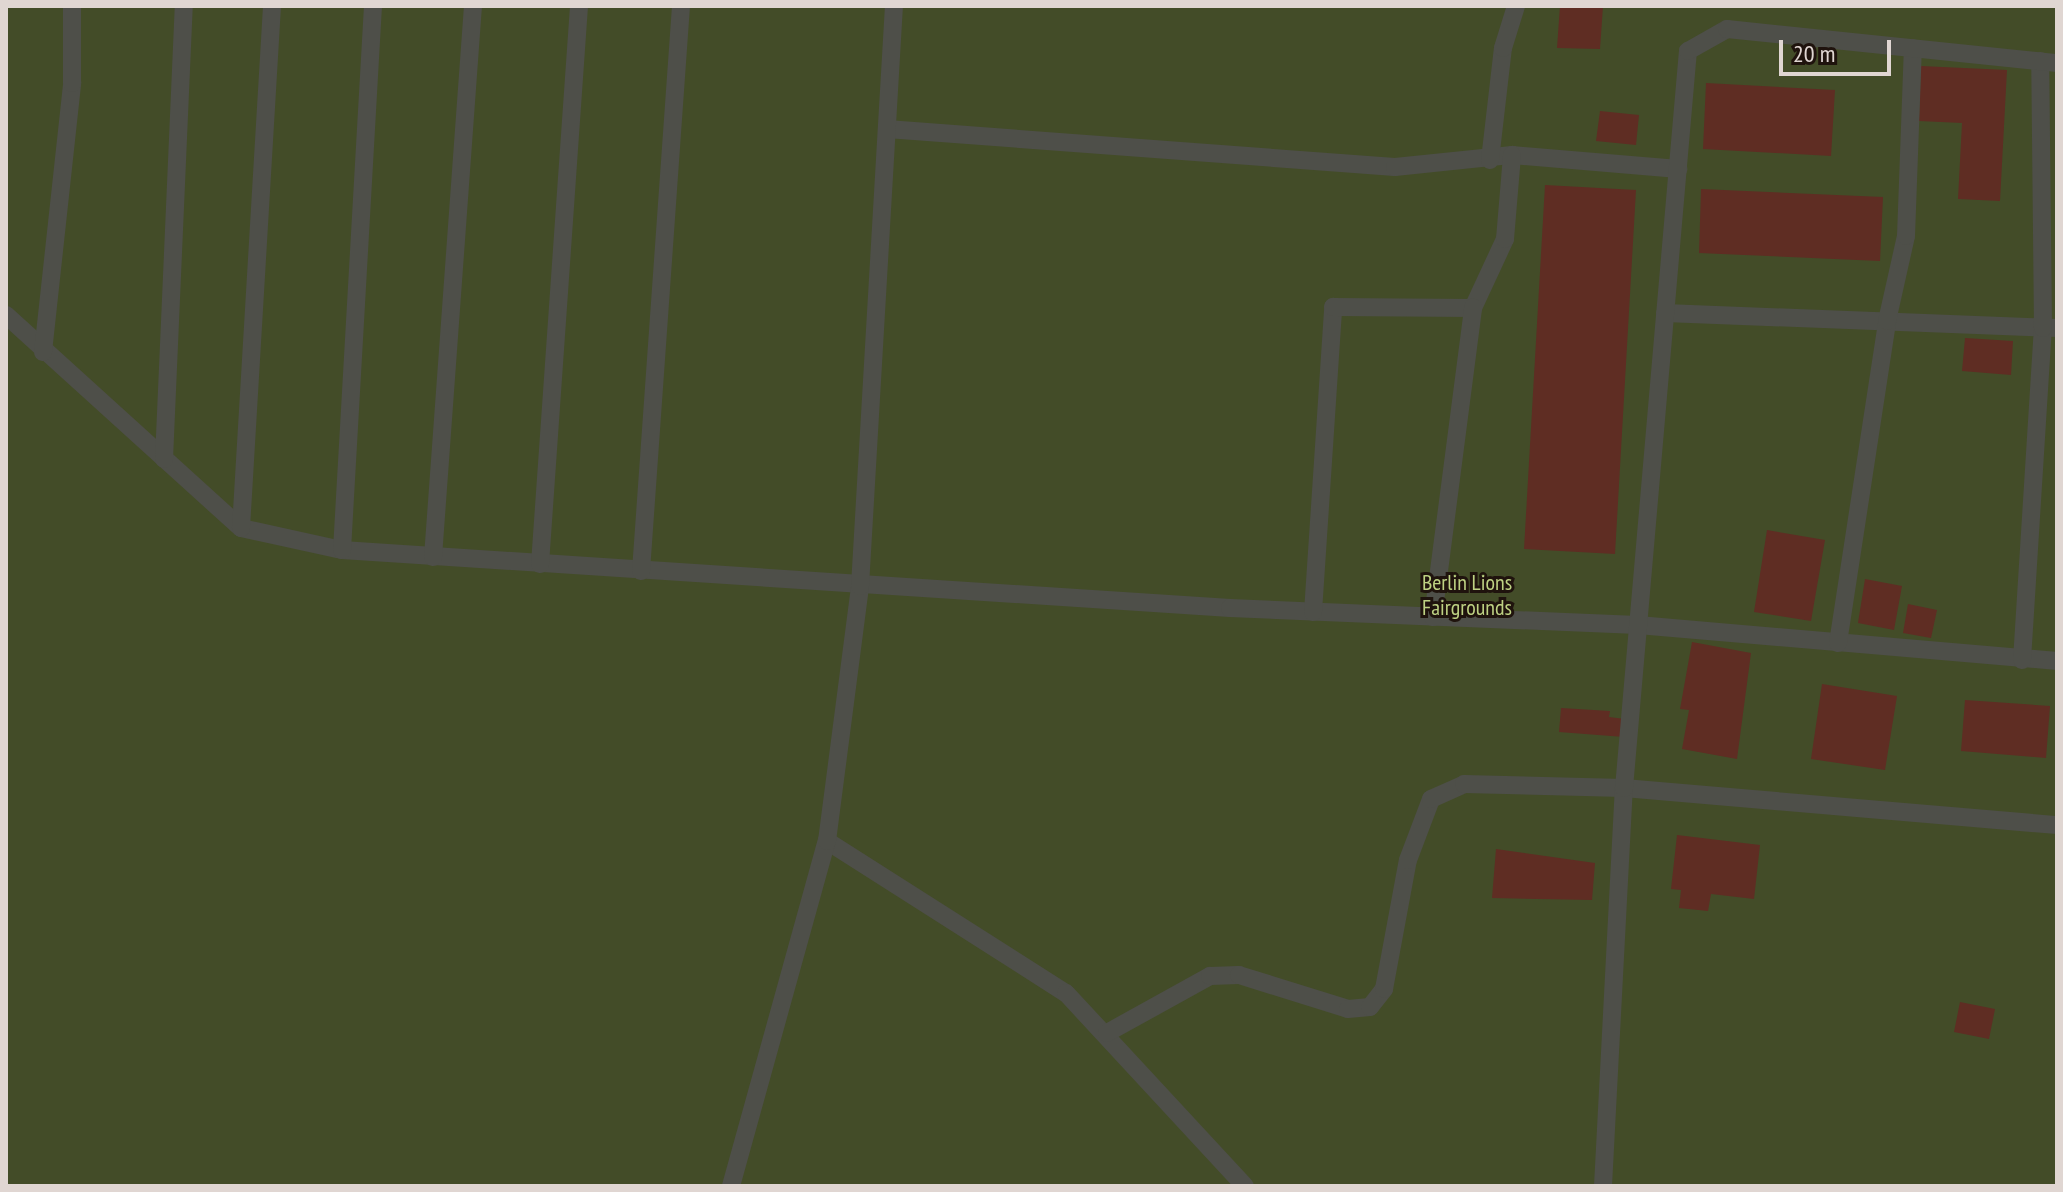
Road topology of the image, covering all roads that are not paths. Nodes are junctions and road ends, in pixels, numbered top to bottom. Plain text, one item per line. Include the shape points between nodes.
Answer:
1 (72, 6) edge
2 (184, 6) edge
3 (272, 6) edge
4 (373, 6) edge
5 (473, 6) edge
6 (579, 6) edge
7 (681, 6) edge
8 (894, 6) edge
9 (1516, 6) edge
10 (1913, 48) junction
11 (2048, 62) edge
12 (887, 129) junction
13 (1512, 155) junction
14 (1490, 160) junction
15 (1678, 169) junction
16 (1473, 308) junction
17 (1665, 313) junction
18 (6, 315) edge
19 (1887, 321) junction
20 (2050, 328) edge
21 (43, 352) junction
22 (164, 459) junction
23 (241, 528) junction
24 (342, 550) junction
25 (433, 557) junction
26 (540, 564) junction
27 (641, 571) junction
28 (860, 586) junction
29 (1313, 612) junction
30 (1433, 617) junction
31 (1638, 625) junction
32 (1838, 643) junction
33 (2022, 660) junction
34 (2057, 661) edge
35 (1624, 788) junction
36 (2057, 825) edge
37 (827, 841) junction
38 (1107, 1033) junction
39 (731, 1186) edge
40 (1245, 1186) edge
41 (1603, 1186) edge

1 - 21 lane via 72,83
2 - 22 lane
3 - 23 lane
4 - 24 lane
5 - 25 lane
6 - 26 lane
7 - 27 lane
8 - 12 lane
9 - 14 lane via 1503,48
10 - 11 lane
10 - 15 lane via 1727,29 1688,51
10 - 19 lane via 1906,236
11 - 20 lane
12 - 14 lane via 1395,167
12 - 28 lane
13 - 14 lane
13 - 15 lane
13 - 16 lane via 1505,239
15 - 17 lane
16 - 29 lane via 1333,307
16 - 30 lane
17 - 19 lane
17 - 31 lane
18 - 21 lane
19 - 20 lane
19 - 32 lane
20 - 33 lane
21 - 22 lane
22 - 23 lane
23 - 24 lane
24 - 25 lane
25 - 26 lane
26 - 27 lane
27 - 28 lane
28 - 29 lane
28 - 37 lane
29 - 30 lane
30 - 31 lane
31 - 32 lane
31 - 35 lane
32 - 33 lane
33 - 34 lane
35 - 36 lane
35 - 38 lane via 1464,784 1431,799 1408,860 1384,989 1370,1007 1348,1009 1239,975 1210,976
35 - 41 lane
37 - 38 lane via 1066,993
37 - 39 lane
38 - 40 lane

